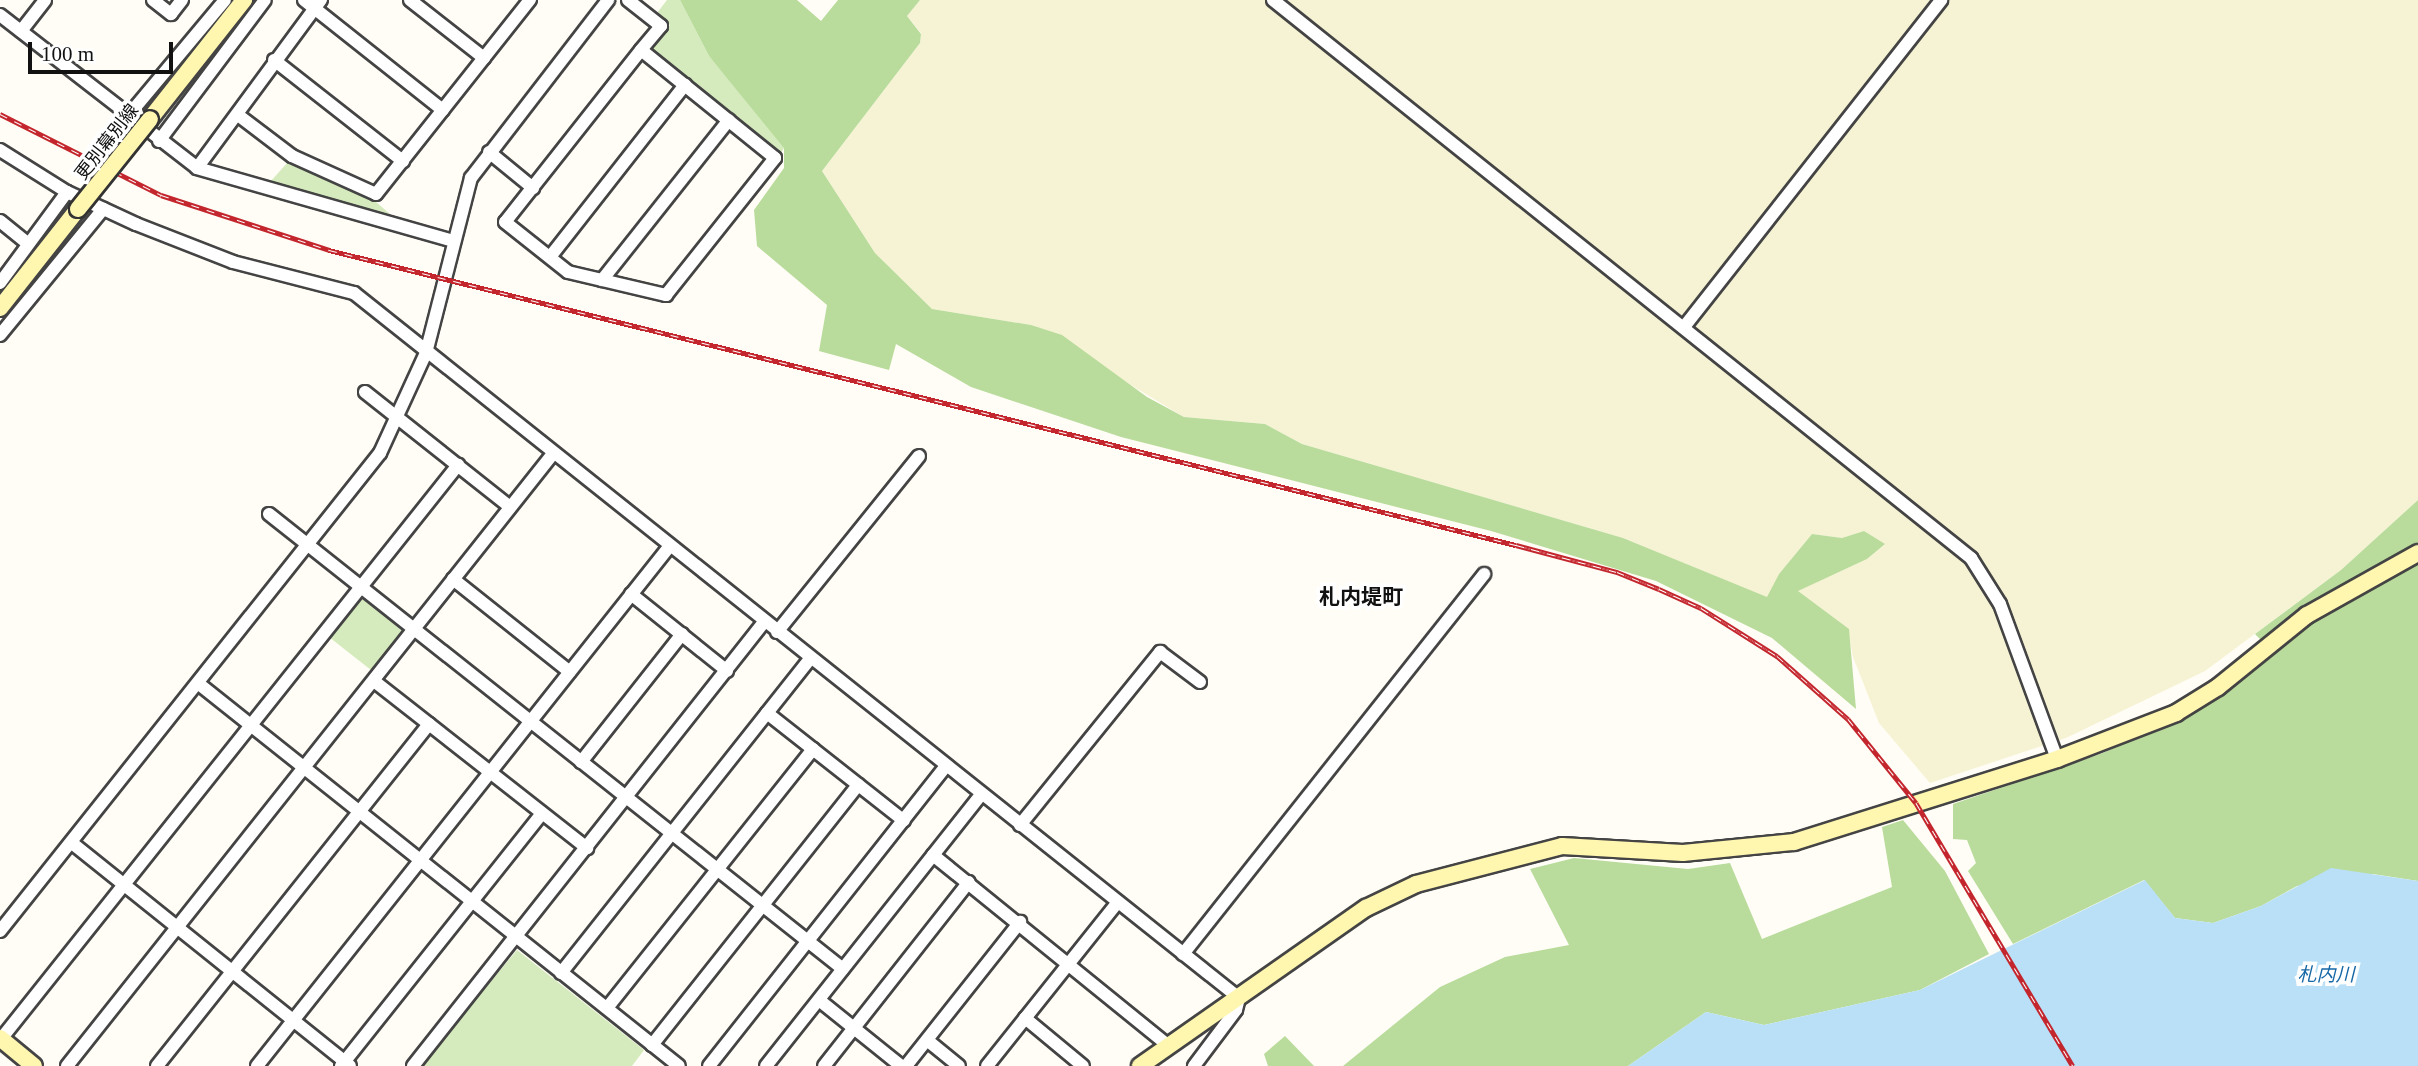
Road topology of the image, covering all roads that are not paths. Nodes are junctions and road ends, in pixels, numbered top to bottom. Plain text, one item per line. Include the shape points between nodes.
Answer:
1 (46, 0) edge
2 (153, 0) edge
3 (182, 0) edge
4 (225, 0) edge
5 (244, 0) edge
6 (265, 0) edge
7 (410, 0) edge
8 (608, 0) edge
9 (628, 0) edge
10 (1273, 0) edge
11 (1941, 0) edge
12 (523, 2) edge
13 (313, 3) edge
14 (0, 15) edge
15 (21, 31) junction
16 (641, 50) junction
17 (484, 58) junction
18 (274, 60) junction
19 (685, 85) junction
20 (443, 110) junction
21 (238, 115) junction
22 (128, 116) junction
23 (729, 120) junction
24 (159, 141) junction
25 (0, 150) edge
26 (489, 152) junction
27 (403, 161) junction
28 (197, 168) junction
29 (533, 188) junction
30 (67, 192) junction
31 (103, 209) junction
32 (0, 221) edge
33 (454, 242) junction
34 (27, 243) junction
35 (550, 257) junction
36 (603, 280) junction
37 (0, 283) edge
38 (0, 308) edge
39 (1684, 327) junction
40 (0, 335) edge
41 (426, 354) junction
42 (365, 392) dead end
43 (397, 417) junction
44 (552, 455) junction
45 (919, 456) dead end
46 (458, 465) junction
47 (510, 507) junction
48 (269, 514) dead end
49 (308, 546) junction
50 (669, 547) junction
51 (2418, 553) edge
52 (1484, 574) dead end
53 (453, 579) junction
54 (360, 587) junction
55 (631, 594) junction
56 (764, 622) junction
57 (414, 629) junction
58 (777, 632) junction
59 (682, 634) junction
60 (810, 659) junction
61 (727, 671) junction
62 (570, 672) junction
63 (374, 681) junction
64 (1200, 682) dead end
65 (199, 684) junction
66 (767, 713) junction
67 (530, 722) junction
68 (429, 724) junction
69 (251, 725) junction
70 (813, 749) junction
71 (2056, 759) junction
72 (582, 762) junction
73 (946, 766) junction
74 (304, 767) junction
75 (490, 772) junction
76 (858, 785) junction
77 (981, 795) junction
78 (626, 797) junction
79 (360, 812) junction
80 (542, 813) junction
81 (904, 821) junction
82 (1020, 825) junction
83 (671, 834) junction
84 (72, 843) junction
85 (587, 848) junction
86 (933, 855) junction
87 (421, 860) junction
88 (717, 869) junction
89 (969, 882) junction
90 (124, 885) junction
91 (472, 901) junction
92 (1118, 902) junction
93 (762, 905) junction
94 (1020, 922) junction
95 (177, 927) junction
96 (0, 931) edge
97 (516, 936) junction
98 (808, 942) junction
99 (1183, 954) junction
100 (1070, 962) junction
101 (843, 970) junction
102 (232, 971) junction
103 (561, 973) junction
104 (1238, 998) junction
105 (818, 1000) junction
106 (607, 1008) junction
107 (1025, 1018) junction
108 (293, 1021) junction
109 (854, 1028) junction
110 (0, 1039) edge
111 (926, 1040) junction
112 (652, 1045) junction
113 (1169, 1046) junction
114 (345, 1064) edge
115 (34, 1066) edge
116 (67, 1066) edge
117 (157, 1066) edge
118 (257, 1066) edge
119 (413, 1066) edge
120 (678, 1066) edge
121 (709, 1066) edge
122 (766, 1066) edge
123 (824, 1066) edge
124 (903, 1066) edge
125 (959, 1066) edge
126 (987, 1066) edge
127 (1083, 1066) edge
128 (1140, 1066) edge
129 (1194, 1066) edge

1 - 15 street
2 - 3 street via 171,14
4 - 22 street
5 - 38 street, 更別幕別線, bridge
6 - 24 street
7 - 17 street
8 - 26 street
9 - 16 street via 660,26
10 - 39 street
11 - 39 street
12 - 17 street
13 - 18 street
13 - 20 street
14 - 15 street
15 - 22 street
16 - 19 street
16 - 29 street
17 - 20 street
18 - 21 street
18 - 27 street
19 - 23 street
19 - 35 street
20 - 27 street
21 - 27 street via 292,156 376,194
21 - 28 street
22 - 24 street
23 - 36 street
23 - 36 street via 775,158 666,295
24 - 28 street
25 - 30 street
26 - 29 street
26 - 33 street via 467,187
28 - 33 street
29 - 35 street via 505,222
30 - 31 street
30 - 34 street
31 - 40 street
31 - 41 street via 233,262 354,293
32 - 34 street
33 - 41 street
34 - 37 street
35 - 36 street via 568,272
39 - 71 street via 1971,558 2000,604
41 - 43 street
41 - 44 street
42 - 43 street
43 - 46 street
43 - 49 street via 380,453
44 - 47 street
44 - 50 street
45 - 58 street
46 - 47 street
46 - 54 street
47 - 53 street
48 - 49 street
49 - 54 street
49 - 65 street
50 - 55 street
50 - 56 street
51 - 71 street via 2306,615 2218,687 2176,713
52 - 99 street
53 - 57 street
53 - 62 street
54 - 57 street
54 - 69 street
55 - 59 street
55 - 62 street
56 - 58 street
56 - 61 street
57 - 63 street
57 - 67 street
58 - 60 street
59 - 61 street
59 - 72 street
60 - 66 street
60 - 73 street
61 - 78 street
62 - 67 street
63 - 68 street
63 - 74 street
64 - 82 street via 1160,652
65 - 69 street
65 - 84 street
66 - 70 street
66 - 83 street
67 - 72 street
67 - 75 street
68 - 75 street
68 - 79 street
69 - 74 street
69 - 90 street
70 - 76 street
70 - 88 street
71 - 104 street via 1794,842 1684,853 1562,846 1462,869 1366,908
72 - 78 street
73 - 77 street
73 - 81 street
74 - 79 street
74 - 95 street
75 - 80 street
75 - 87 street
76 - 81 street
76 - 93 street
77 - 82 street
77 - 86 street
78 - 83 street
78 - 85 street
79 - 87 street
79 - 102 street
80 - 85 street
80 - 91 street
81 - 98 street
82 - 92 street
83 - 88 street
83 - 103 street
84 - 90 street
84 - 96 street
85 - 97 street
86 - 89 street
86 - 101 street
87 - 91 street
87 - 108 street
88 - 93 street
88 - 106 street
89 - 94 street
89 - 109 street
90 - 95 street
90 - 110 street
91 - 97 street
91 - 114 street
92 - 99 street
92 - 100 street
93 - 98 street
93 - 112 street
94 - 100 street
94 - 111 street
95 - 102 street
95 - 116 street
97 - 103 street
97 - 119 street
98 - 101 street
98 - 121 street
99 - 104 street
100 - 107 street
100 - 113 street
101 - 105 street
102 - 108 street
102 - 117 street
103 - 106 street
104 - 113 street
104 - 129 street via 1236,1010
105 - 109 street
105 - 122 street
106 - 112 street
107 - 126 street
107 - 127 street
108 - 114 street
108 - 118 street
109 - 123 street
109 - 124 street
110 - 115 street
111 - 124 street
111 - 125 street
112 - 120 street
113 - 128 street

